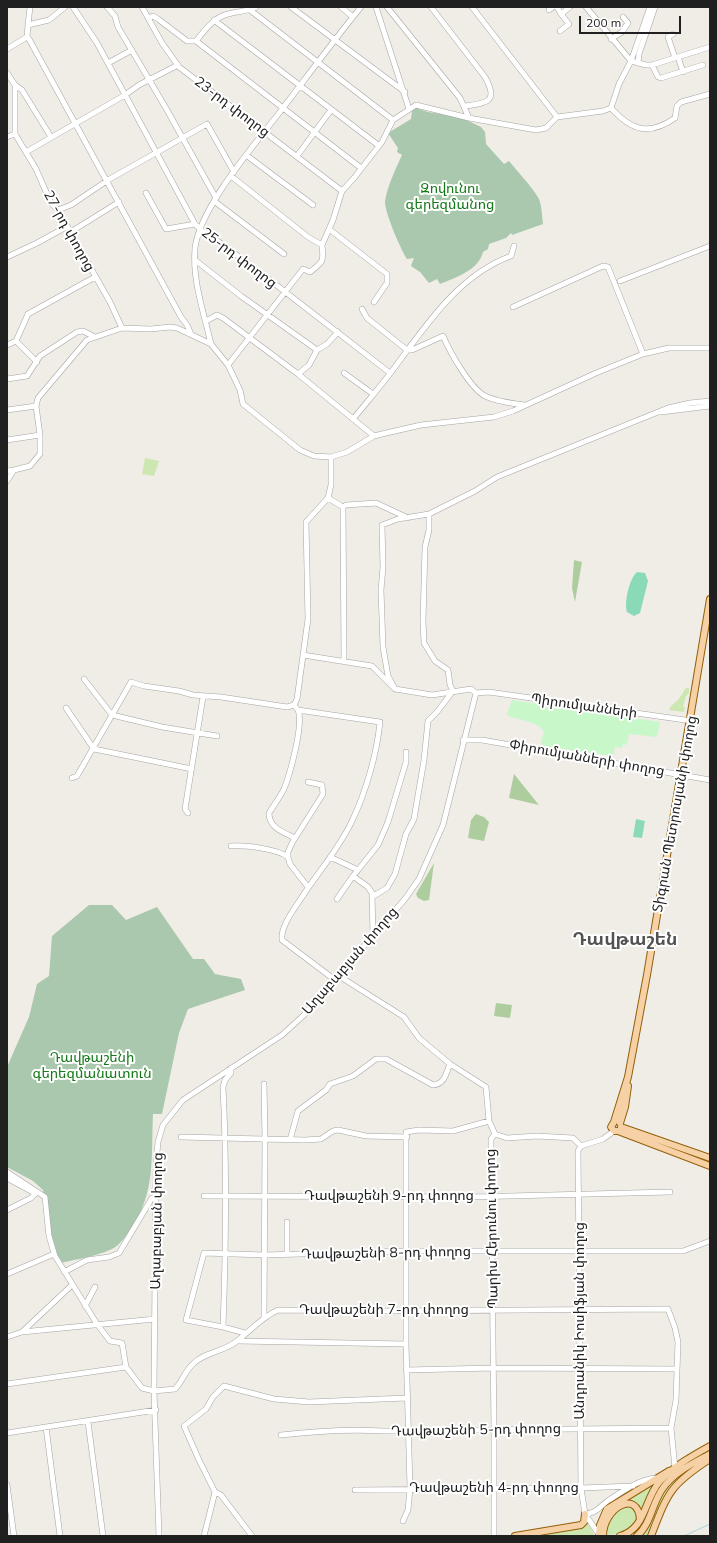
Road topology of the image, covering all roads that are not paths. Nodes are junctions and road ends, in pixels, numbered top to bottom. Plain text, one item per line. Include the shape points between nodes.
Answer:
1 (30, 7) edge
2 (65, 7) edge
3 (73, 7) edge
4 (107, 7) edge
5 (142, 7) edge
6 (256, 7) edge
7 (291, 7) edge
8 (341, 7) edge
9 (361, 7) edge
10 (376, 7) edge
11 (387, 7) edge
12 (431, 7) edge
13 (472, 7) edge
14 (556, 7) edge
15 (570, 7) edge
16 (586, 7) edge
17 (650, 7) edge
18 (655, 7) edge
19 (250, 10) junction
20 (562, 14) junction
21 (353, 17) junction
22 (623, 17) dead end
23 (148, 18) junction
24 (214, 20) junction
25 (28, 24) junction
26 (560, 31) dead end
27 (673, 34) dead end
28 (27, 37) junction
29 (611, 39) junction
30 (335, 40) junction
31 (196, 41) junction
32 (710, 47) edge
33 (7, 49) edge
34 (132, 50) junction
35 (677, 57) junction
36 (631, 61) junction
37 (108, 63) junction
38 (317, 63) junction
39 (638, 63) junction
40 (178, 65) junction
41 (652, 65) junction
42 (703, 65) dead end
43 (682, 72) junction
44 (7, 73) edge
45 (150, 81) junction
46 (15, 85) junction
47 (299, 86) junction
48 (405, 92) junction
49 (710, 94) edge
50 (126, 95) junction
51 (465, 106) junction
52 (611, 108) junction
53 (282, 109) junction
54 (409, 109) junction
55 (331, 110) junction
56 (557, 117) junction
57 (469, 118) junction
58 (393, 120) junction
59 (74, 124) junction
60 (264, 132) junction
61 (313, 132) junction
62 (15, 134) junction
63 (7, 137) edge
64 (51, 137) junction
65 (182, 137) junction
66 (378, 146) junction
67 (156, 151) junction
68 (26, 152) junction
69 (246, 155) junction
70 (296, 156) junction
71 (361, 168) junction
72 (233, 174) junction
73 (108, 180) junction
74 (342, 191) junction
75 (146, 193) dead end
76 (215, 199) junction
77 (119, 202) junction
78 (313, 205) dead end
79 (58, 210) junction
80 (195, 224) junction
81 (66, 227) junction
82 (329, 229) junction
83 (201, 230) junction
84 (70, 233) junction
85 (322, 245) junction
86 (514, 246) dead end
87 (710, 246) edge
88 (284, 254) dead end
89 (7, 257) edge
90 (195, 260) junction
91 (95, 277) junction
92 (620, 281) dead end
93 (285, 292) junction
94 (374, 302) dead end
95 (514, 307) dead end
96 (362, 309) dead end
97 (268, 315) junction
98 (206, 321) junction
99 (122, 328) junction
100 (338, 332) junction
101 (191, 334) junction
102 (93, 336) junction
103 (250, 338) junction
104 (16, 342) junction
105 (211, 344) junction
106 (7, 345) edge
107 (710, 348) edge
108 (317, 350) junction
109 (407, 350) junction
110 (643, 354) junction
111 (37, 362) junction
112 (228, 366) junction
113 (344, 373) dead end
114 (390, 373) junction
115 (298, 374) junction
116 (7, 379) edge
117 (373, 394) junction
118 (710, 401) edge
119 (36, 406) junction
120 (525, 406) junction
121 (710, 406) edge
122 (7, 410) edge
123 (658, 412) junction
124 (354, 418) junction
125 (40, 435) junction
126 (374, 436) junction
127 (7, 440) edge
128 (331, 457) junction
129 (14, 470) junction
130 (7, 471) edge
131 (7, 481) edge
132 (328, 498) junction
133 (343, 507) junction
134 (429, 515) junction
135 (408, 518) junction
136 (710, 600) edge
137 (710, 617) edge
138 (303, 655) junction
139 (344, 661) junction
140 (84, 679) dead end
141 (395, 689) junction
142 (453, 691) junction
143 (476, 693) junction
144 (203, 697) junction
145 (294, 705) junction
146 (66, 708) dead end
147 (298, 710) junction
148 (112, 716) junction
149 (691, 721) junction
150 (198, 733) junction
151 (217, 736) dead end
152 (463, 740) junction
153 (94, 749) junction
154 (406, 752) dead end
155 (192, 769) junction
156 (682, 774) junction
157 (72, 778) dead end
158 (710, 780) edge
159 (308, 782) dead end
160 (188, 813) dead end
161 (295, 838) junction
162 (231, 846) dead end
163 (330, 857) junction
164 (288, 858) junction
165 (358, 870) junction
166 (353, 876) junction
167 (308, 888) junction
168 (372, 896) junction
169 (337, 899) dead end
170 (373, 935) junction
171 (339, 976) junction
172 (335, 980) junction
173 (450, 1064) junction
174 (231, 1068) junction
175 (264, 1084) dead end
176 (489, 1121) junction
177 (616, 1127) junction
178 (495, 1134) junction
179 (181, 1137) dead end
180 (407, 1137) junction
181 (226, 1139) junction
182 (265, 1140) junction
183 (290, 1140) junction
184 (581, 1146) junction
185 (710, 1158) edge
186 (710, 1166) edge
187 (7, 1172) edge
188 (7, 1178) edge
189 (670, 1192) dead end
190 (36, 1193) junction
191 (578, 1194) junction
192 (157, 1196) junction
193 (204, 1196) dead end
194 (225, 1196) junction
195 (406, 1196) junction
196 (490, 1196) junction
197 (265, 1197) junction
198 (7, 1210) edge
199 (287, 1222) dead end
200 (710, 1241) edge
201 (579, 1250) junction
202 (406, 1251) junction
203 (493, 1251) junction
204 (54, 1254) junction
205 (225, 1254) junction
206 (265, 1255) junction
207 (287, 1255) junction
208 (64, 1272) junction
209 (7, 1274) edge
210 (72, 1285) junction
211 (94, 1287) dead end
212 (85, 1306) junction
213 (580, 1309) junction
214 (493, 1310) junction
215 (406, 1311) junction
216 (264, 1318) junction
217 (155, 1319) junction
218 (97, 1324) junction
219 (223, 1327) junction
220 (22, 1332) junction
221 (245, 1333) junction
222 (7, 1337) edge
223 (238, 1341) junction
224 (406, 1344) junction
225 (126, 1367) junction
226 (494, 1368) junction
227 (580, 1369) junction
228 (677, 1369) junction
229 (406, 1370) junction
230 (7, 1384) edge
231 (154, 1392) junction
232 (406, 1398) junction
233 (156, 1410) junction
234 (88, 1422) junction
235 (46, 1427) junction
236 (671, 1428) junction
237 (408, 1430) junction
238 (494, 1430) junction
239 (580, 1430) junction
240 (7, 1432) edge
241 (281, 1435) dead end
242 (710, 1446) edge
243 (710, 1454) edge
244 (710, 1460) edge
245 (673, 1469) junction
246 (654, 1478) junction
247 (7, 1485) edge
248 (633, 1486) junction
249 (410, 1488) junction
250 (581, 1488) junction
251 (494, 1489) junction
252 (355, 1490) dead end
253 (216, 1492) junction
254 (586, 1514) junction
255 (9, 1516) edge
256 (403, 1522) dead end
257 (640, 1522) junction
258 (14, 1536) edge
259 (60, 1536) edge
260 (103, 1536) edge
261 (159, 1536) edge
262 (204, 1536) edge
263 (252, 1536) edge
264 (494, 1536) edge
265 (515, 1536) edge
266 (600, 1536) edge
267 (620, 1536) edge
268 (637, 1536) edge
269 (652, 1536) edge

1 - 25 street
2 - 25 street via 49,20
3 - 37 street, 25-րդ փողոց
4 - 34 street via 115,16
5 - 23 street, 23-րդ փողոց
6 - 19 street
7 - 30 street
8 - 21 street
9 - 21 street
10 - 48 street
11 - 51 street
12 - 51 street via 486,77 492,89 488,101
13 - 56 street
14 - 20 street
15 - 20 street
16 - 29 street
17 - 36 street
18 - 39 street
19 - 24 street via 227,14
19 - 38 street
20 - 26 street via 569,24
21 - 30 street
22 - 29 street via 628,23 622,32
23 - 31 street via 153,16 187,40
23 - 40 street, 23-րդ փողոց
24 - 31 street
24 - 47 street
25 - 28 street
27 - 35 street via 668,37
28 - 33 street
28 - 59 street
29 - 36 street
30 - 38 street
30 - 48 street
31 - 53 street
32 - 35 street
34 - 37 street
34 - 45 street
35 - 41 street
35 - 43 street
36 - 39 street
36 - 52 street via 619,84
37 - 50 street, 25-րդ փողոց
38 - 47 street
38 - 58 street
39 - 41 street
40 - 45 street
40 - 60 street, 23-րդ փողոց
41 - 43 street via 661,78
42 - 43 street
44 - 46 street
45 - 50 street via 139,85
45 - 65 street
46 - 62 street
46 - 64 street via 22,90
47 - 53 street
47 - 55 street
48 - 54 street
49 - 52 street via 681,102 676,106 675,118 663,127 651,130 625,122
50 - 59 street
50 - 67 street, 25-րդ փողոց
51 - 57 street
52 - 56 street
53 - 60 street
53 - 61 street
54 - 57 street via 416,105
54 - 58 street
55 - 61 street
55 - 66 street
56 - 57 street via 546,128 536,130
58 - 66 street
59 - 64 street
59 - 73 street
60 - 69 street
60 - 70 street, 23-րդ փողոց
61 - 70 street
61 - 71 street
62 - 63 street
62 - 68 street, 27-րդ փողոց
64 - 68 street
65 - 67 street
65 - 72 street via 207,124
65 - 76 street
66 - 71 street
67 - 73 street
67 - 80 street, 25-րդ փողոց
68 - 79 street, 27-րդ փողոց via 51,203
69 - 72 street
69 - 78 street
70 - 74 street, 23-րդ փողոց
71 - 74 street
72 - 76 street
72 - 85 street via 308,237
73 - 77 street
73 - 79 street via 71,205
74 - 82 street
75 - 80 street via 166,229
76 - 83 street
76 - 88 street
77 - 84 street
77 - 101 street
79 - 81 street, 27-րդ փողոց
80 - 83 street, 25-րդ փողոց
81 - 84 street, 27-րդ փողոց
81 - 89 street
82 - 85 street
82 - 94 street via 387,274 387,283
83 - 90 street
83 - 93 street, 25-րդ փողոց
84 - 91 street, 27-րդ փողոց
85 - 93 street via 322,263 310,272 303,269
86 - 109 street via 511,256 497,261 458,289
87 - 92 street
90 - 97 street
90 - 98 street via 196,278
91 - 99 street, 27-րդ փողոց
91 - 104 street via 28,314
93 - 97 street
93 - 100 street, 25-րդ փողոց
95 - 110 street via 603,266 608,267
96 - 109 street via 367,318
97 - 103 street
97 - 108 street
98 - 103 street via 217,315
98 - 105 street
99 - 101 street via 170,327
99 - 102 street
100 - 108 street
100 - 114 street, 25-րդ փողոց
101 - 105 street
102 - 111 street via 84,331 77,332 48,349
102 - 119 street via 43,391
103 - 112 street
103 - 115 street
104 - 106 street
104 - 111 street
105 - 112 street
107 - 110 street via 669,348
108 - 115 street via 309,366
109 - 114 street
109 - 120 street via 443,336 460,369 483,396
110 - 120 street
111 - 116 street via 25,377
112 - 128 street via 244,404 300,450 314,456
113 - 117 street
114 - 117 street
115 - 124 street
117 - 124 street
118 - 123 street via 690,403
119 - 122 street
119 - 125 street
120 - 126 street via 494,418 421,425
121 - 123 street
123 - 134 street via 497,477
124 - 126 street
125 - 127 street
125 - 129 street via 39,457 30,466
126 - 128 street via 347,452
128 - 132 street via 331,485
129 - 130 street
129 - 131 street
132 - 133 street
132 - 138 street via 306,522 308,619
133 - 135 street via 376,503
133 - 139 street
134 - 135 street
134 - 142 street via 425,547 424,643 435,662 448,670
135 - 141 street via 382,525 383,647 388,676
136 - 149 main road, Տիգրան Պետրոսյանի փողոց
137 - 149 main road, Տիգրան Պետրոսյանի փողոց
138 - 139 street
138 - 145 street
139 - 141 street via 372,666
140 - 148 street
141 - 142 street, Պիրումյանների via 432,695
142 - 143 street, Պիրումյանների via 471,689
142 - 168 street via 428,721 414,819 406,834 395,874 387,888
143 - 149 street, Պիրումյանների via 489,692
143 - 152 street, Աղաբաբյան փողոց
144 - 145 street via 221,697 287,707
144 - 148 street via 131,682
144 - 150 street
145 - 147 street
146 - 153 street
147 - 161 street via 301,721 290,771 283,790 269,812 271,823 276,829
147 - 163 street via 380,722 378,744 362,796 352,821
148 - 150 street
148 - 153 street
149 - 156 main road, Տիգրան Պետրոսյանի փողոց
150 - 151 street
150 - 155 street
152 - 156 street, Փիրումյանների փողոց via 482,740
152 - 170 street, Աղաբաբյան փողոց via 453,790 437,842 419,879
153 - 155 street
153 - 157 street via 77,776
154 - 165 street via 407,757 388,822 378,845
155 - 160 street via 185,809
156 - 158 street, Փիրումյանների փողոց
156 - 177 main road, Տիգրան Պետրոսյանի փողոց via 655,933
159 - 161 street via 322,785 323,794
161 - 164 street
162 - 164 street via 250,847 282,854
163 - 165 street
163 - 167 street
164 - 167 street
165 - 166 street
166 - 168 street via 368,887
166 - 169 street
167 - 172 street via 282,933 282,940
168 - 170 street
170 - 171 street, Աղաբաբյան փողոց
171 - 172 street, Աղաբաբյան փողոց
171 - 173 street, Պարիս Հերունու փողոց via 404,1017 419,1038
172 - 174 street, Աղաբաբյան փողոց via 282,1035
173 - 176 street, Պարիս Հերունու փողոց via 486,1087
173 - 183 street via 447,1076 433,1085 386,1059 376,1058 353,1076 330,1084 326,1090 298,1111
174 - 181 street via 223,1087
174 - 192 street, Աղաբաբյան փողոց via 183,1100 163,1125 158,1142
175 - 182 street
176 - 178 street, Պարիս Հերունու փողոց
176 - 180 street via 453,1131 409,1131 406,1132
177 - 184 street via 598,1140
177 - 185 main road
177 - 186 main road
178 - 184 street via 507,1138 573,1138
178 - 196 street, Պարիս Հերունու փողոց via 492,1139
179 - 181 street
180 - 183 street via 366,1136 338,1130 321,1139
180 - 195 street
181 - 182 street
181 - 194 street
182 - 183 street
182 - 197 street
184 - 191 street, Անդրանիկ Իոսիֆյան փողոց via 578,1151
187 - 190 street
188 - 190 street
189 - 191 street, Դավթաշենի 9-րդ փողոց
190 - 198 street
190 - 204 street via 45,1197 48,1236
191 - 196 street, Դավթաշենի 9-րդ փողոց
191 - 201 street, Անդրանիկ Իոսիֆյան փողոց
192 - 208 street via 152,1198 119,1253 87,1260
192 - 217 street, Աղաբաբյան փողոց
193 - 194 street, Դավթաշենի 9-րդ փողոց
194 - 197 street, Դավթաշենի 9-րդ փողոց
194 - 205 street
195 - 196 street, Դավթաշենի 9-րդ փողոց
195 - 197 street, Դավթաշենի 9-րդ փողոց
195 - 202 street
196 - 203 street, Պարիս Հերունու փողոց
197 - 206 street
199 - 207 street
200 - 201 street, Դավթաշենի 8-րդ փողոց via 683,1251
201 - 203 street, Դավթաշենի 8-րդ փողոց
201 - 213 street, Անդրանիկ Իոսիֆյան փողոց
202 - 203 street, Դավթաշենի 8-րդ փողոց
202 - 207 street, Դավթաշենի 8-րդ փողոց
202 - 215 street
203 - 214 street, Պարիս Հերունու փողոց
204 - 208 street
204 - 209 street
205 - 206 street, Դավթաշենի 8-րդ փողոց
205 - 219 street
205 - 219 street, Դավթաշենի 8-րդ փողոց via 204,1253 186,1320
206 - 207 street, Դավթաշենի 8-րդ փողոց
206 - 216 street
208 - 210 street
210 - 212 street
210 - 220 street
211 - 212 street
212 - 218 street
213 - 214 street, Դավթաշենի 7-րդ փողոց
213 - 227 street, Անդրանիկ Իոսիֆյան փողոց
213 - 228 street, Դավթաշենի 7-րդ փողոց via 668,1309 678,1342
214 - 215 street, Դավթաշենի 7-րդ փողոց
214 - 226 street, Պարիս Հերունու փողոց
215 - 216 street, Դավթաշենի 7-րդ փողոց via 288,1309 278,1310
215 - 224 street
216 - 221 street, Դավթաշենի 7-րդ փողոց
217 - 218 street
217 - 231 street, Աղաբաբյան փողոց
218 - 220 street
218 - 225 street via 110,1340 122,1343
219 - 221 street
220 - 222 street
221 - 223 street, Դավթաշենի 7-րդ փողոց
223 - 224 street
223 - 231 street, Դավթաշենի 7-րդ փողոց via 198,1359 175,1389
224 - 229 street
225 - 230 street
225 - 231 street via 142,1388
226 - 227 street
226 - 229 street
226 - 238 street, Պարիս Հերունու փողոց
227 - 228 street
227 - 239 street, Անդրանիկ Իոսիֆյան փողոց
228 - 236 street via 676,1400
229 - 232 street
231 - 233 street, Աղաբաբյան փողոց
232 - 237 street
232 - 253 street via 309,1402 274,1399 224,1386 206,1409 184,1426
233 - 234 street
233 - 261 street, Աղաբաբյան փողոց
234 - 235 street
234 - 260 street
235 - 240 street
235 - 259 street
236 - 239 street, Դավթաշենի 5-րդ փողոց
236 - 245 street
237 - 238 street, Դավթաշենի 5-րդ փողոց
237 - 241 street, Դավթաշենի 5-րդ փողոց via 317,1430
237 - 249 street
238 - 239 street, Դավթաշենի 5-րդ փողոց
238 - 251 street, Պարիս Հերունու փողոց
239 - 250 street, Անդրանիկ Իոսիֆյան փողոց
242 - 245 main road
243 - 268 main road via 683,1470 663,1488 645,1526
244 - 269 main road via 687,1474 671,1489
245 - 246 main road
245 - 257 main road via 655,1489
246 - 248 street
246 - 266 main road via 607,1509 602,1517
247 - 255 street
248 - 250 street, Դավթաշենի 4-րդ փողոց
248 - 254 street via 594,1512
249 - 251 street, Դավթաշենի 4-րդ փողոց
249 - 252 street, Դավթաշենի 4-րդ փողոց
249 - 256 street via 408,1510
250 - 251 street, Դավթաշենի 4-րդ փողոց
250 - 254 street, Անդրանիկ Իոսիֆյան փողոց
251 - 264 street, Պարիս Հերունու փողոց
253 - 262 street
253 - 263 street
254 - 265 main road via 581,1525
254 - 266 street
255 - 258 street
257 - 266 main road via 638,1510 633,1505 623,1504 606,1518
257 - 267 main road via 633,1531

